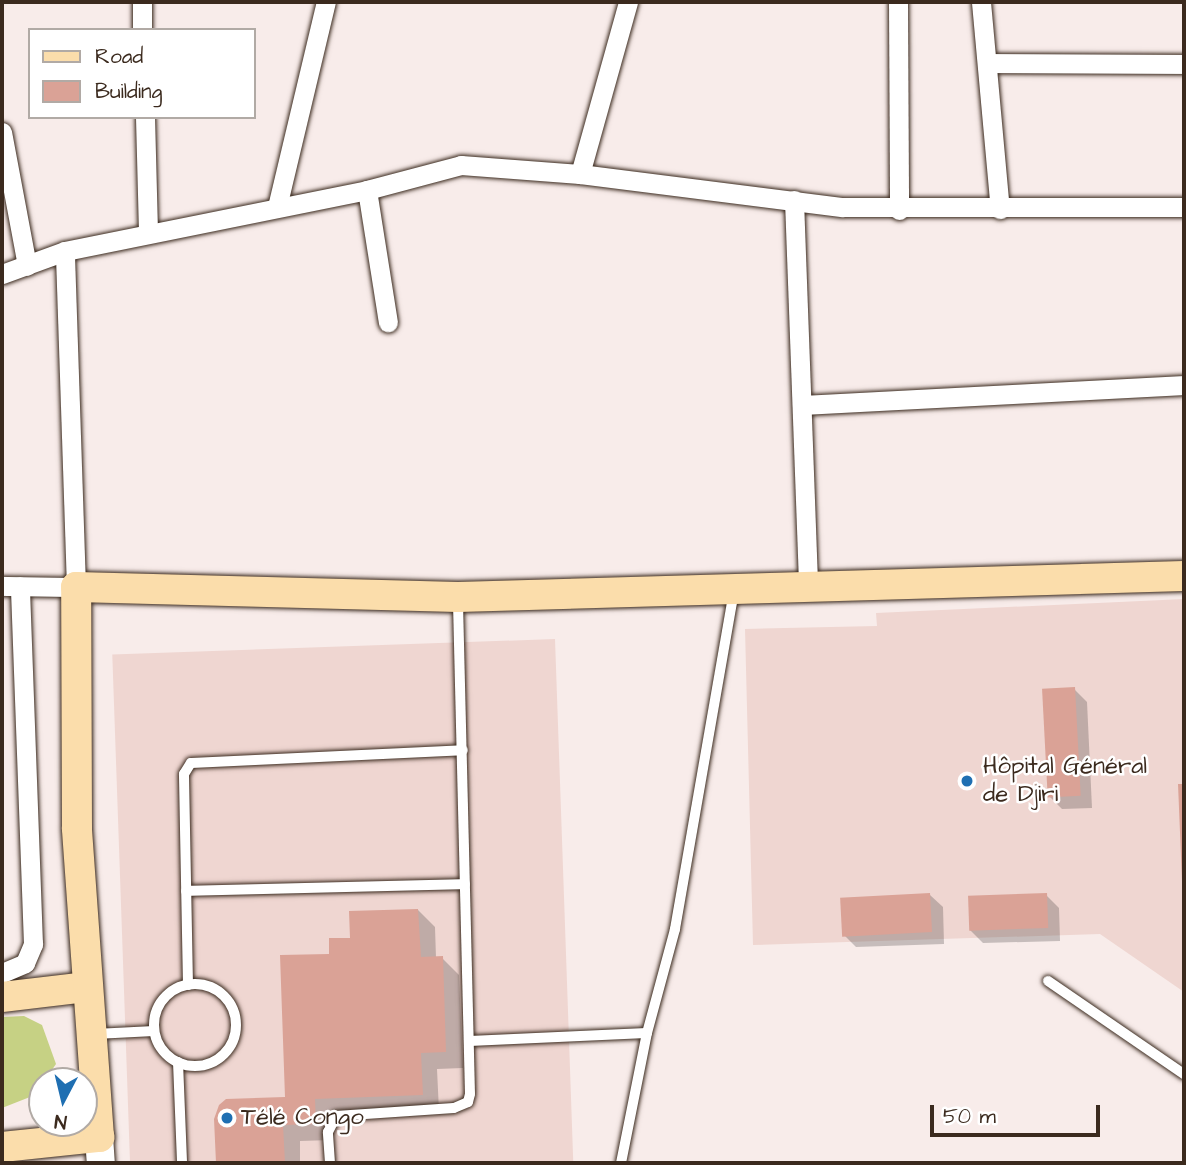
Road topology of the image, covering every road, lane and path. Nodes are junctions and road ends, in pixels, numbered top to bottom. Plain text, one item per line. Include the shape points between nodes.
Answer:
1 (142, 2) edge
2 (326, 2) edge
3 (628, 2) edge
4 (898, 2) edge
5 (981, 2) edge
6 (142, 28) edge
7 (989, 64) junction
8 (1184, 64) edge
9 (145, 119) edge
10 (2, 132) edge
11 (580, 174) junction
12 (367, 190) junction
13 (794, 200) junction
14 (276, 207) junction
15 (1184, 207) edge
16 (1000, 209) junction
17 (899, 210) junction
18 (148, 233) junction
19 (65, 251) junction
20 (27, 266) junction
21 (2, 274) edge
22 (388, 322) dead end
23 (1184, 385) edge
24 (803, 405) junction
25 (1184, 576) edge
26 (11, 586) edge
27 (76, 587) junction
28 (808, 589) junction
29 (734, 591) junction
30 (458, 597) junction
31 (463, 750) junction
32 (465, 884) junction
33 (186, 891) junction
34 (2, 973) edge
35 (1048, 981) dead end
36 (188, 985) junction
37 (87, 987) junction
38 (2, 997) edge
39 (154, 1031) junction
40 (647, 1033) junction
41 (90, 1034) junction
42 (469, 1041) junction
43 (178, 1062) junction
44 (1184, 1074) edge
45 (2, 1147) edge
46 (100, 1150) edge
47 (181, 1163) edge
48 (330, 1163) edge
49 (621, 1163) edge

1 - 6 street
2 - 14 street
3 - 11 street
4 - 17 street
5 - 7 street
7 - 8 street
7 - 16 street
9 - 18 street
10 - 20 street
11 - 12 street via 461,165
11 - 13 street
12 - 14 street
12 - 22 street
13 - 17 street
13 - 24 street
14 - 18 street
15 - 16 street
16 - 17 street
18 - 19 street
19 - 20 street
19 - 27 street
20 - 21 street
23 - 24 street
24 - 28 street
25 - 28 main road
26 - 27 street
26 - 34 street via 33,944 25,963
27 - 30 main road
27 - 37 main road via 74,736
28 - 29 main road
29 - 30 main road
29 - 40 lane via 675,929
30 - 31 lane
31 - 32 lane
31 - 33 lane via 191,763 184,774
32 - 33 lane
32 - 42 lane
33 - 36 lane
35 - 44 lane
36 - 39 lane via 165,996
36 - 43 lane via 220,993 236,1024 222,1055 201,1065
37 - 38 main road
37 - 41 main road
39 - 41 lane
39 - 43 lane via 162,1050
40 - 42 lane
40 - 49 lane
41 - 46 main road
42 - 48 lane via 468,1102 454,1108 336,1116 328,1132
43 - 47 lane
45 - 46 main road

